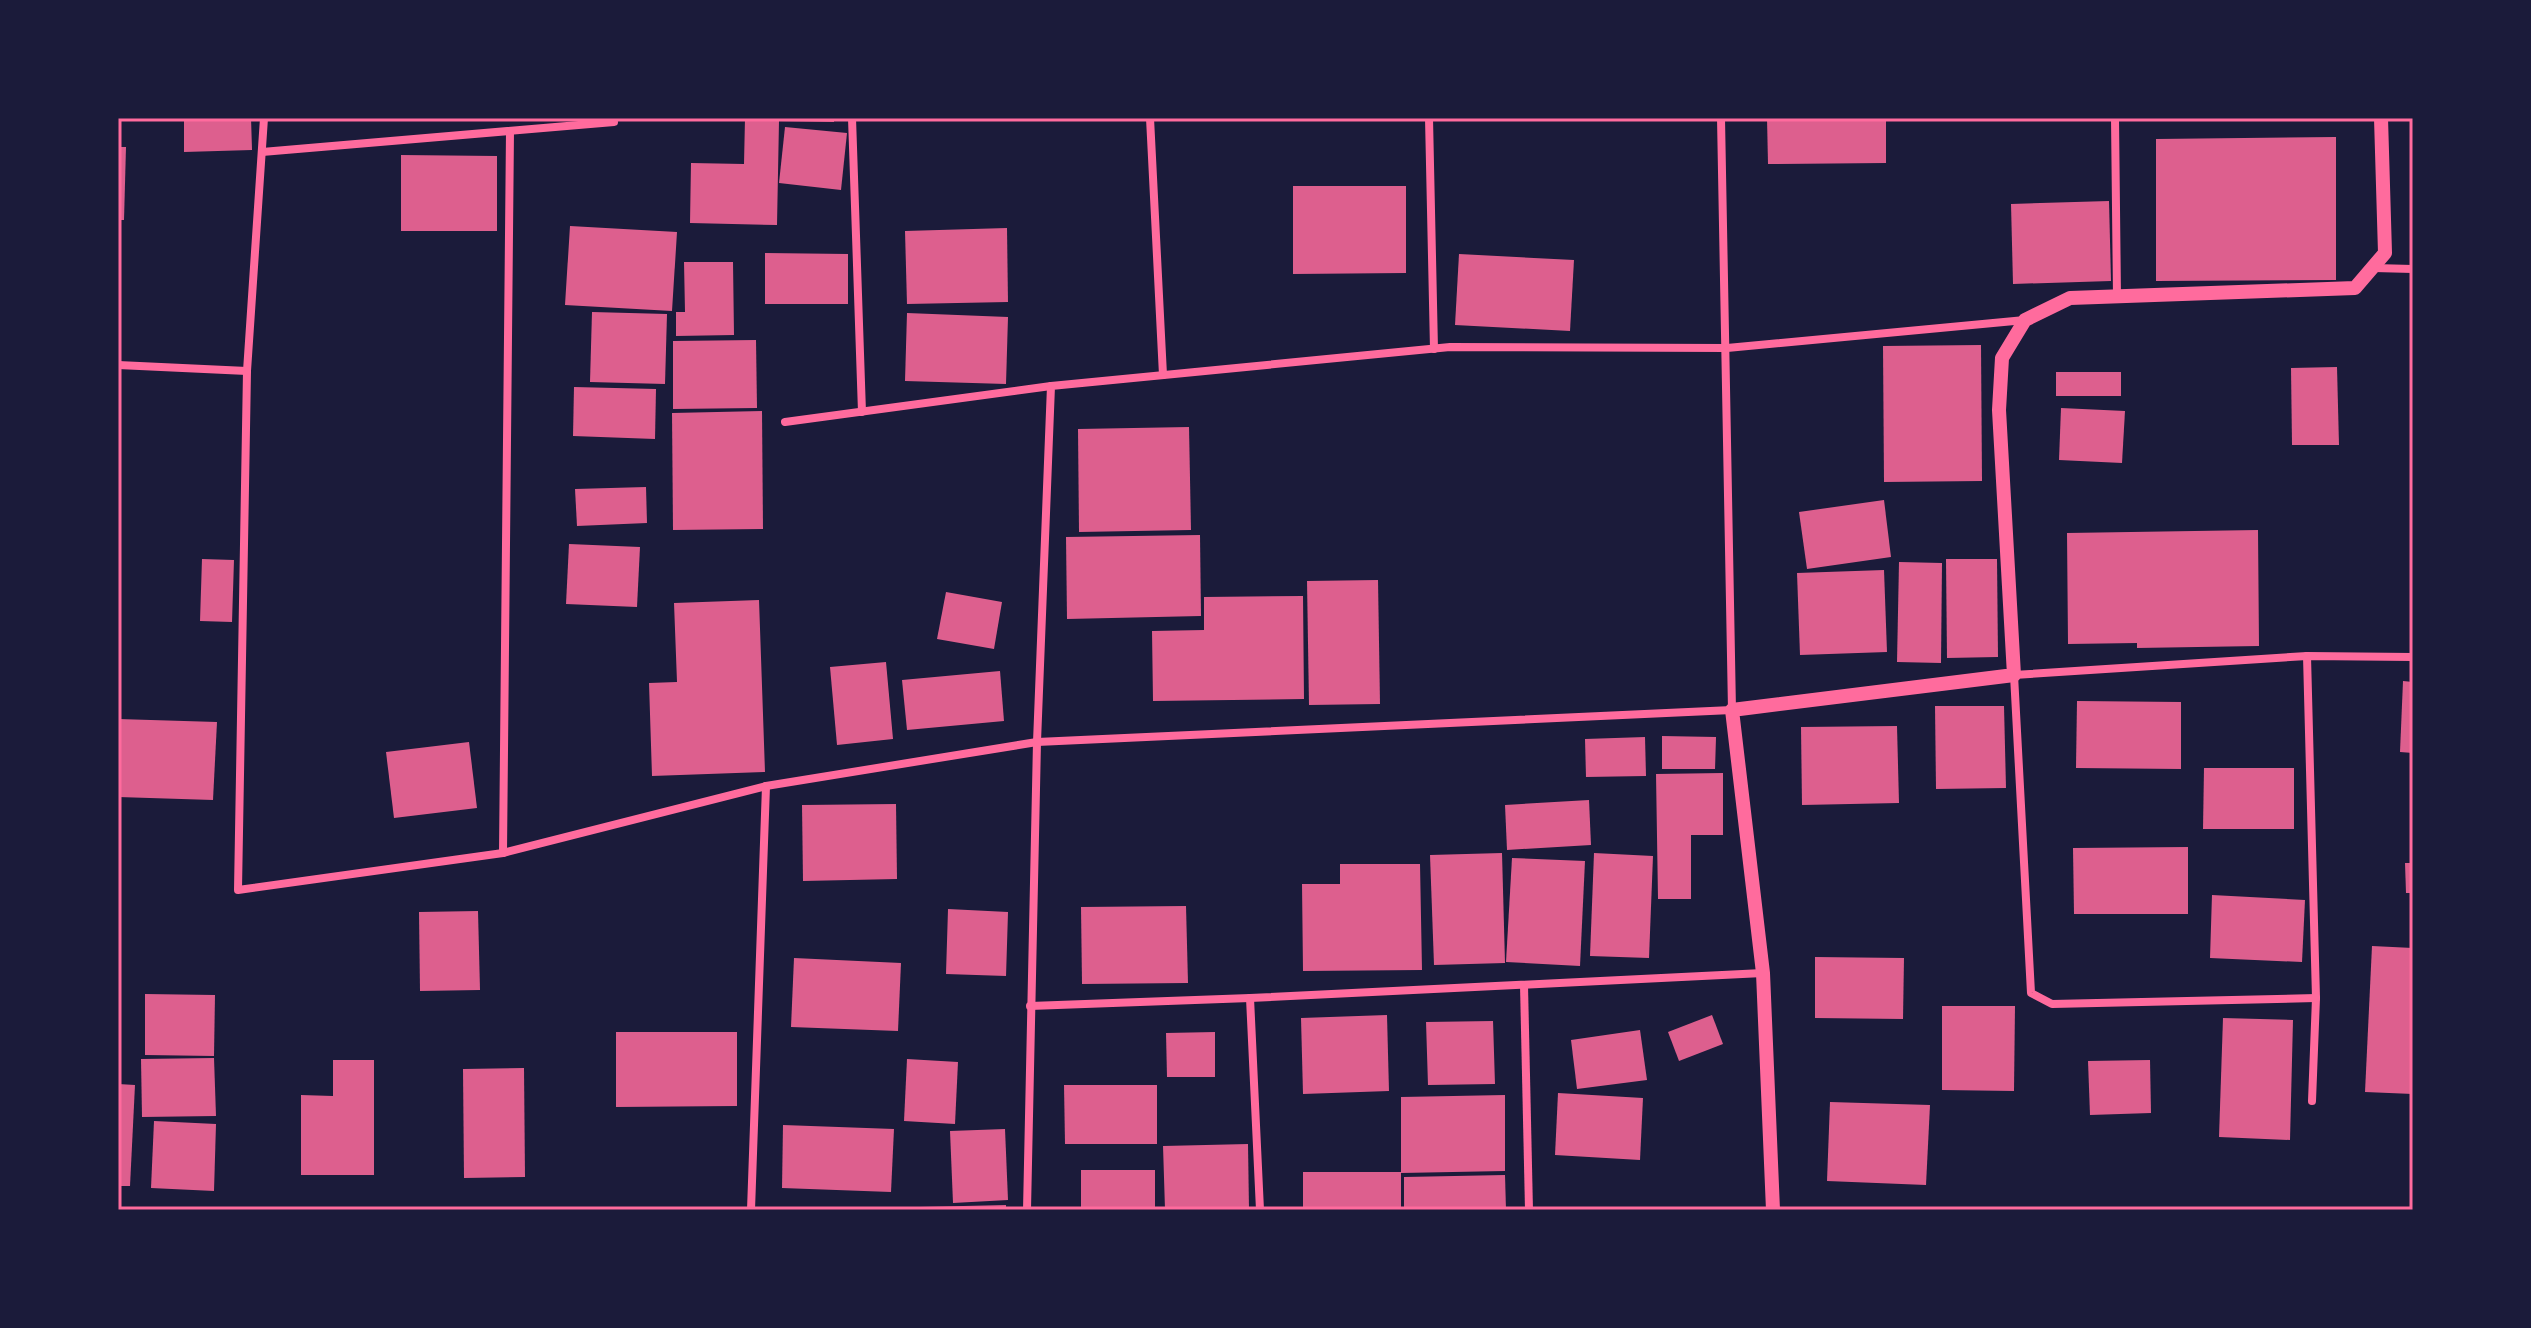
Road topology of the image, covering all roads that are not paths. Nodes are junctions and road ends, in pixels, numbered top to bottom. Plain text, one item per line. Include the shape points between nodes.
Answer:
1 (264, 118) edge
2 (852, 118) edge
3 (1150, 118) edge
4 (1429, 118) edge
5 (1721, 118) edge
6 (2115, 118) edge
7 (2381, 118) edge
8 (614, 122) dead end
9 (510, 131) junction
10 (262, 152) junction
11 (2373, 268) junction
12 (2413, 269) edge
13 (2117, 297) junction
14 (2025, 320) junction
15 (1727, 348) junction
16 (1434, 349) junction
17 (118, 365) edge
18 (247, 371) junction
19 (1163, 375) junction
20 (1051, 386) junction
21 (862, 412) junction
22 (785, 422) dead end
23 (2307, 656) junction
24 (2413, 657) edge
25 (2014, 675) junction
26 (1732, 710) junction
27 (1037, 742) junction
28 (766, 786) junction
29 (503, 853) junction
30 (1763, 973) junction
31 (1524, 985) junction
32 (1250, 998) junction
33 (2316, 998) junction
34 (1030, 1006) junction
35 (2312, 1101) dead end
36 (751, 1210) edge
37 (1027, 1210) edge
38 (1260, 1210) edge
39 (1529, 1210) edge
40 (1773, 1210) edge

1 - 10 street
2 - 21 street
3 - 19 street
4 - 16 street
5 - 15 street
6 - 13 street
7 - 11 street via 2385,253
8 - 9 street
9 - 10 street
9 - 29 street
10 - 18 street
11 - 12 street
11 - 13 street via 2355,288
13 - 14 street via 2070,298
14 - 15 street
14 - 25 street via 2002,358 1999,410
15 - 16 street
15 - 26 street
16 - 19 street
17 - 18 street
18 - 29 street via 238,890
19 - 20 street
20 - 21 street
20 - 27 street
21 - 22 street
23 - 24 street
23 - 25 street
23 - 33 street
25 - 26 street
25 - 33 street via 2031,993 2052,1004
26 - 27 street
26 - 30 street
27 - 28 street
27 - 34 street
28 - 29 street
28 - 36 street
30 - 31 street
30 - 40 street
31 - 32 street
31 - 39 street
32 - 34 street
32 - 38 street
33 - 35 street
34 - 37 street

